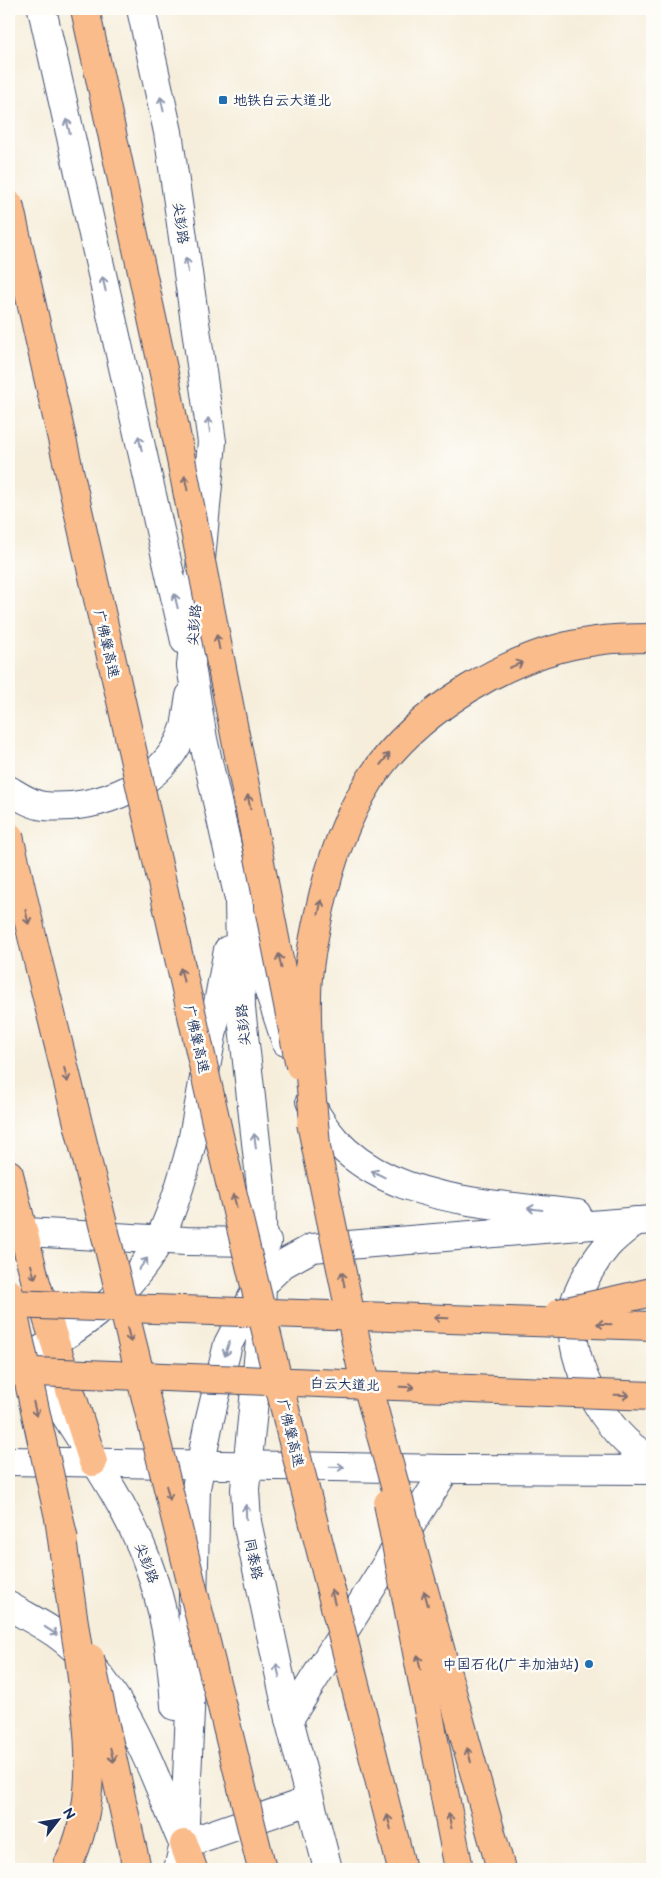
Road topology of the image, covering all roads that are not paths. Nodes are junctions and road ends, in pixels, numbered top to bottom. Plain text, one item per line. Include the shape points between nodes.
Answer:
1 (42, 9) edge
2 (85, 9) edge
3 (140, 9) edge
4 (9, 204) edge
5 (652, 638) edge
6 (191, 666) junction
7 (9, 790) edge
8 (9, 836) edge
9 (238, 899) junction
10 (316, 1146) junction
11 (9, 1174) edge
12 (644, 1221) edge
13 (9, 1231) edge
14 (263, 1242) junction
15 (346, 1243) junction
16 (262, 1284) junction
17 (652, 1292) edge
18 (9, 1293) edge
19 (9, 1304) edge
20 (9, 1315) edge
21 (521, 1321) junction
22 (652, 1326) edge
23 (358, 1352) junction
24 (9, 1369) edge
25 (652, 1396) edge
26 (652, 1458) edge
27 (9, 1461) edge
28 (93, 1462) junction
29 (201, 1464) junction
30 (248, 1465) junction
31 (446, 1469) junction
32 (652, 1470) edge
33 (58, 1517) junction
34 (9, 1606) edge
35 (289, 1719) junction
36 (309, 1800) junction
37 (185, 1861) edge
38 (66, 1869) edge
39 (137, 1869) edge
40 (262, 1869) edge
41 (328, 1869) edge
42 (402, 1869) edge
43 (459, 1869) edge
44 (501, 1869) edge

6 -> 1 street
10 -> 2 main road, bridge via 166,378
6 -> 3 street, 尖彭路 via 212,442 168,132
42 -> 4 main road, 广佛肇高速, bridge via 226,1162
10 -> 5 main road, bridge via 307,994 316,929 336,849 370,781 406,737 472,686 525,661 566,647 595,641
6 - 7 street via 184,727 175,746 155,772 123,794 72,806 42,806
6 - 9 street, 尖彭路 via 203,739
8 -> 40 main road, bridge
12 -> 9 street via 484,1202 401,1185 372,1172 341,1149 318,1119 293,1063
14 -> 9 street, 尖彭路 via 261,1187 241,1008
24 -> 9 street via 101,1308 143,1266 155,1247 184,1173 192,1142
23 -> 10 main road, bridge
11 -> 28 main road via 36,1282
12 - 15 street
12 - 26 street via 607,1245 575,1300 572,1330 577,1357 599,1409 615,1432 631,1447
13 - 14 street
14 - 15 street
14 - 16 street, 同泰路
15 - 16 street via 312,1248 283,1264
16 -> 29 street via 228,1344
16 - 30 street, 同泰路 via 258,1371
17 - 21 main road, bridge
18 -> 33 main road, bridge
21 -> 19 main road, bridge
20 - 28 street, 尖彭路 via 38,1373
22 -> 21 main road, bridge
43 -> 23 main road, bridge
44 -> 23 main road, bridge
24 -> 25 main road, 白云大道北, bridge
27 - 28 street
28 - 29 street
28 - 37 street, 尖彭路 via 134,1532 158,1591 171,1653
29 - 30 street
29 - 37 street via 196,1488
30 -> 31 street
35 -> 30 street, 同泰路 via 248,1530 245,1489
31 - 32 street
31 - 35 street
33 - 38 main road, bridge via 90,1734 87,1809 83,1828
33 -> 39 main road, bridge
34 -> 37 street via 55,1633 106,1683 138,1738
35 - 36 street, 同泰路
36 - 37 street
36 - 41 street, 同泰路

